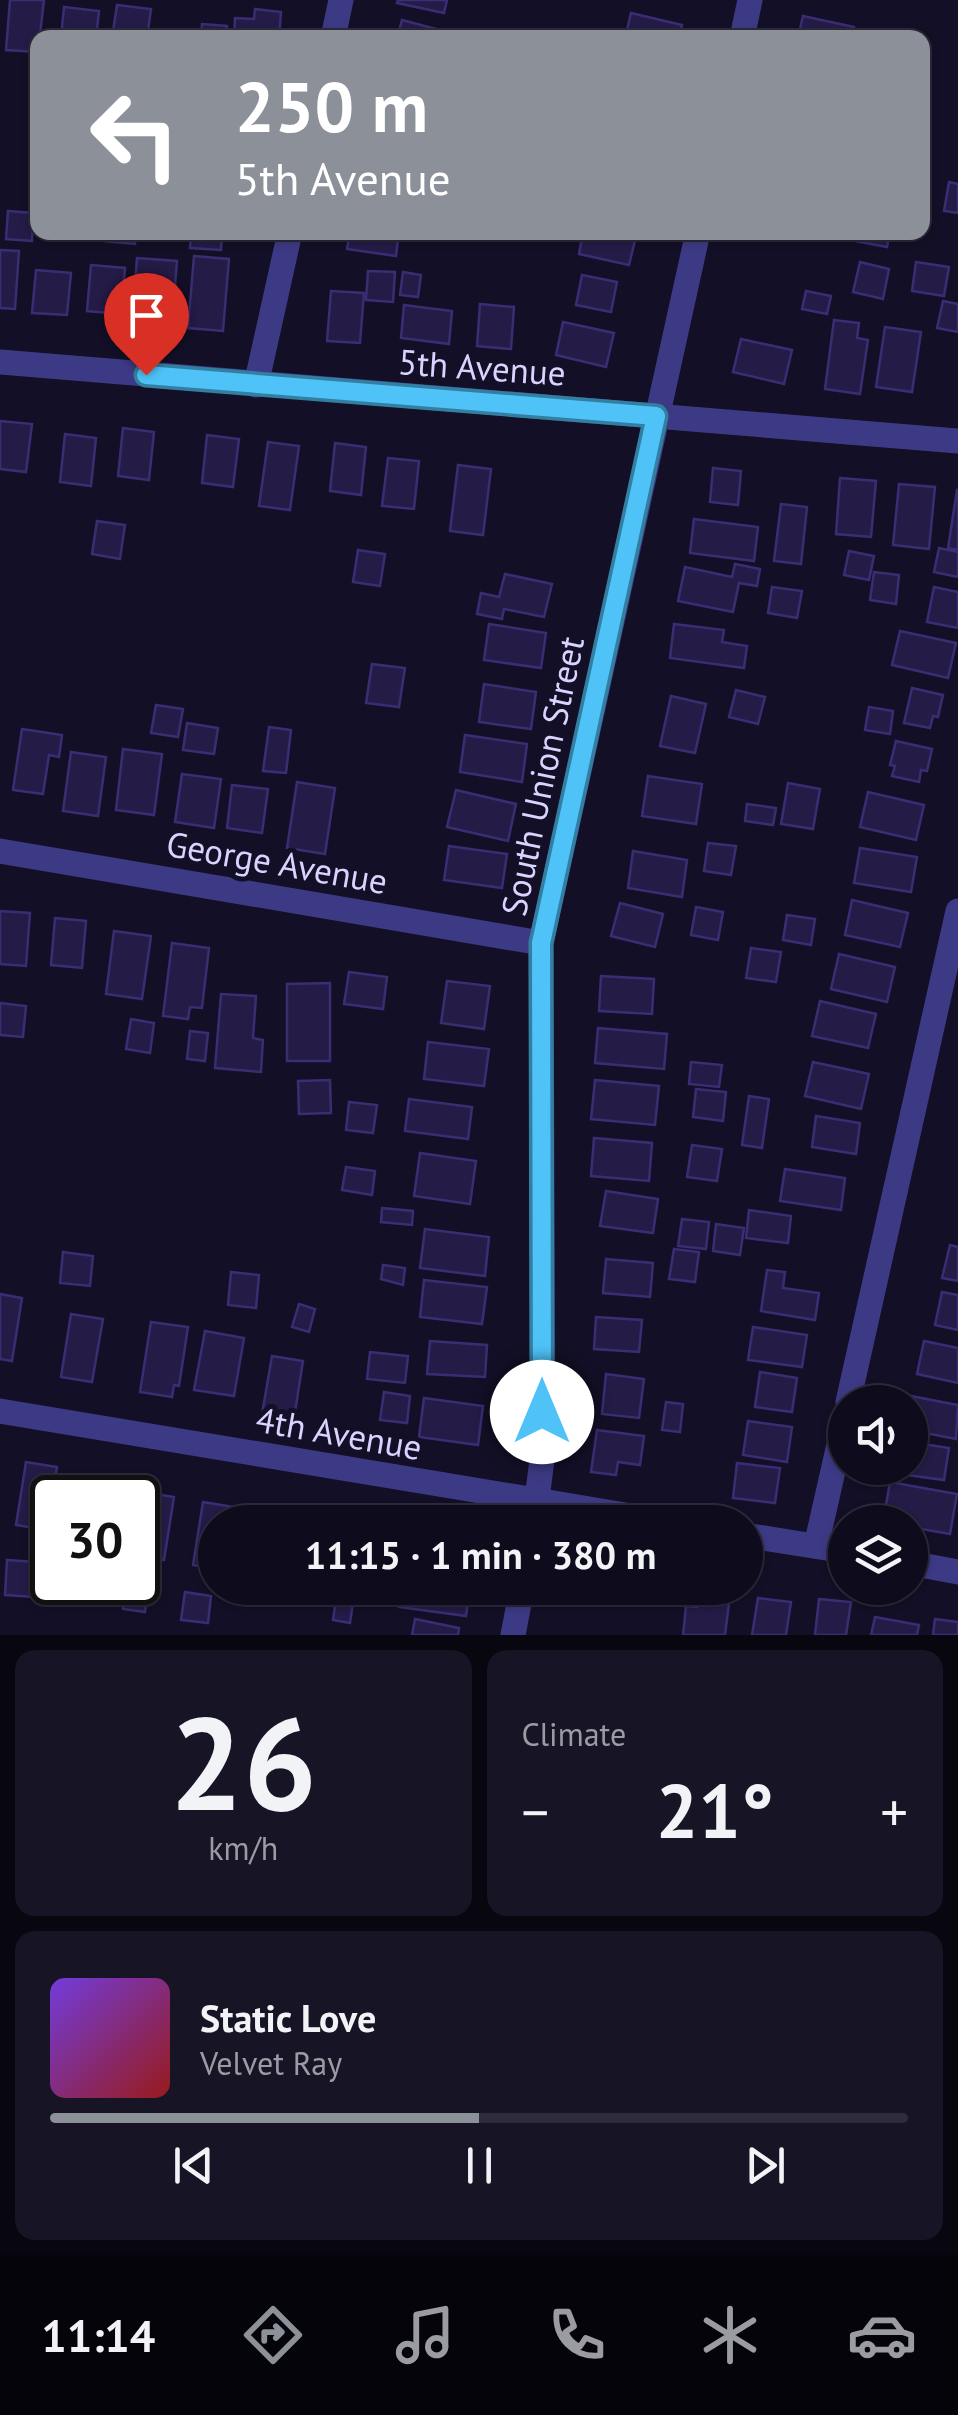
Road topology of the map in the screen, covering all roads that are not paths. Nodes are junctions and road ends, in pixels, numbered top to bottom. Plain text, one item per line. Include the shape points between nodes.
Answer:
1 (341, 0) edge
2 (750, 0) edge
3 (335, 30) edge
4 (744, 30) edge
5 (288, 240) edge
6 (696, 240) edge
7 (0, 362) edge
8 (256, 385) junction
9 (656, 416) junction
10 (958, 441) edge
11 (0, 851) edge
12 (958, 911) edge
13 (541, 943) junction
14 (852, 1385) edge
15 (0, 1411) edge
16 (830, 1485) edge
17 (499, 1505) edge
18 (537, 1505) edge
19 (763, 1538) edge
20 (816, 1546) junction
21 (828, 1548) edge
22 (928, 1566) edge
23 (958, 1572) edge
24 (518, 1605) edge
25 (512, 1635) edge

1 - 3 street
2 - 4 street
5 - 8 street
6 - 9 street, South Union Street
7 - 8 street, 5th Avenue
8 - 9 street, 5th Avenue
9 - 10 street, 5th Avenue
9 - 13 street, South Union Street
11 - 13 street, George Avenue
12 - 14 street
13 - 18 street, South Union Street via 543,1452
15 - 17 street, 4th Avenue
16 - 20 street
19 - 20 street
20 - 21 street
22 - 23 street
24 - 25 street

